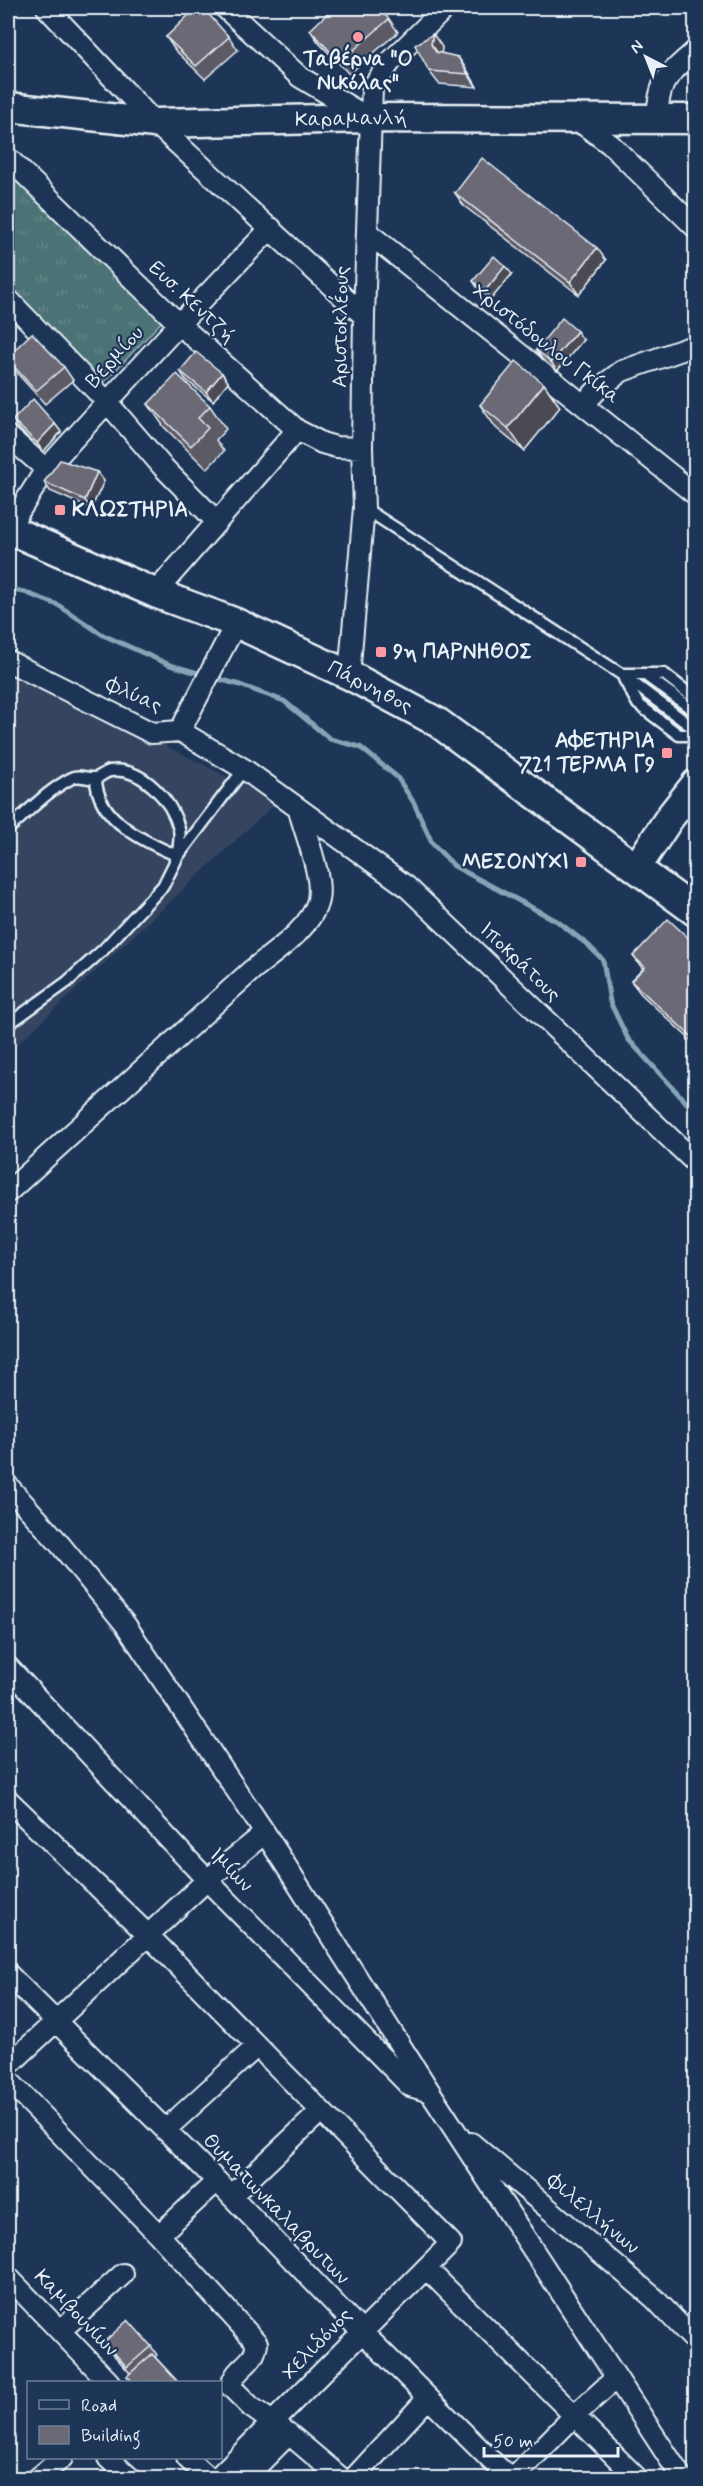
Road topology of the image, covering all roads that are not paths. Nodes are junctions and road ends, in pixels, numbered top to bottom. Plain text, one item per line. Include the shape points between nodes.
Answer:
1 (47, 8) edge
2 (225, 8) edge
3 (439, 9) edge
4 (696, 50) edge
5 (8, 106) edge
6 (370, 118) junction
7 (576, 119) junction
8 (657, 119) junction
9 (696, 119) edge
10 (154, 123) junction
11 (8, 158) edge
12 (271, 228) junction
13 (696, 228) edge
14 (367, 232) junction
15 (8, 299) edge
16 (364, 316) junction
17 (179, 324) junction
18 (696, 345) edge
19 (107, 402) junction
20 (584, 404) junction
21 (297, 430) junction
22 (8, 436) edge
23 (362, 448) junction
24 (46, 469) junction
25 (696, 495) edge
26 (364, 508) junction
27 (216, 522) junction
28 (8, 529) edge
29 (155, 593) junction
30 (231, 633) junction
31 (8, 661) edge
32 (621, 674) junction
33 (349, 675) junction
34 (644, 675) junction
35 (696, 699) edge
36 (696, 712) edge
37 (696, 730) edge
38 (180, 731) junction
39 (696, 735) edge
40 (244, 769) junction
41 (96, 779) junction
42 (696, 784) edge
43 (299, 810) junction
44 (8, 829) edge
45 (178, 856) junction
46 (637, 867) junction
47 (696, 912) edge
48 (8, 1023) edge
49 (696, 1163) edge
50 (8, 1192) edge
51 (8, 1486) edge
52 (8, 1667) edge
53 (8, 1800) edge
54 (265, 1833) junction
55 (207, 1880) junction
56 (148, 1935) junction
57 (8, 1974) edge
58 (54, 2021) junction
59 (257, 2046) junction
60 (8, 2066) edge
61 (8, 2080) edge
62 (430, 2092) junction
63 (321, 2110) junction
64 (454, 2129) junction
65 (165, 2130) junction
66 (217, 2181) junction
67 (231, 2196) junction
68 (159, 2235) junction
69 (426, 2268) junction
70 (123, 2274) dead end
71 (8, 2277) edge
72 (60, 2331) junction
73 (362, 2332) junction
74 (696, 2342) edge
75 (616, 2378) junction
76 (108, 2381) edge
77 (428, 2398) junction
78 (574, 2416) junction
79 (282, 2429) junction
80 (60, 2459) edge
81 (110, 2459) edge
82 (189, 2459) edge
83 (38, 2478) edge
84 (130, 2478) edge
85 (209, 2478) edge
86 (217, 2478) edge
87 (245, 2478) edge
88 (341, 2478) edge
89 (354, 2478) edge
90 (511, 2478) edge
91 (637, 2478) edge
92 (682, 2478) edge

1 - 10 street
2 - 6 street via 300,77
3 - 6 street, Αριστοκλέους via 372,88
4 - 8 street via 667,77 658,94
5 - 10 main road, Καραμανλή
6 - 7 main road, Καραμανλή
6 - 10 main road, Καραμανλή
6 - 14 street, Αριστοκλέους
7 - 8 main road, Καραμανλή
7 - 13 street via 610,144
8 - 9 main road, Καραμανλή
10 - 12 street
11 - 17 street, Ευσ. Κεντζή
12 - 16 street
12 - 17 street, Βερμίου
14 - 16 street, Αριστοκλέους
14 - 20 street, Χριστόδουλου Γκίκα
15 - 19 street
16 - 23 street, Αριστοκλέους
17 - 19 street, Βερμίου
17 - 21 street, Ευσ. Κεντζή
18 - 20 street via 622,371
19 - 24 street, Βερμίου
19 - 27 street
20 - 25 street, Χριστόδουλου Γκίκα
21 - 23 street, Ευσ. Κεντζή via 329,445
21 - 27 street
22 - 24 street
23 - 26 street, Αριστοκλέους
24 - 28 street, Βερμίου
26 - 32 lane
26 - 33 street, Αριστοκλέους
27 - 29 street
28 - 29 main road, Πάρνηθος
29 - 30 main road, Πάρνηθος
30 - 33 main road, Πάρνηθος
30 - 38 street
31 - 38 street, Φλύας via 152,733
32 - 34 lane
32 - 37 lane
32 - 39 lane via 638,704 679,735
33 - 46 main road, Πάρνηθος via 436,722
34 - 35 lane via 664,674
34 - 36 lane
38 - 40 street, Φλύας
40 - 43 street, Φλύας
40 - 45 lane
41 - 44 lane via 75,776
41 - 45 lane via 99,798 117,820 132,833
41 - 45 lane via 109,771 125,772 142,779 162,796 179,831
42 - 46 main road
43 - 49 street, Ιποκράτους via 406,886
43 - 50 street via 318,880 318,900 305,922 291,939
45 - 48 lane via 162,886 104,949 40,1003
46 - 47 main road, Πάρνηθος
51 - 54 street via 124,1624
52 - 55 street, Ιμίων
53 - 56 street
54 - 55 street
54 - 62 street
55 - 56 street
55 - 62 street, Ιμίων via 410,2086
56 - 58 street
56 - 59 street
57 - 58 street, Θυματωνκαλαβρυτων
58 - 60 street
58 - 65 street, Θυματωνκαλαβρυτων
59 - 63 street
59 - 65 street
61 - 68 street
62 - 64 street
63 - 67 street
63 - 69 street, Χελιδόνος via 451,2243
64 - 74 street, Φιλελλήνων via 654,2298
64 - 75 street
65 - 66 street, Θυματωνκαλαβρυτων
66 - 67 street, Θυματωνκαλαβρυτων
66 - 68 street
67 - 73 street, Θυματωνκαλαβρυτων
68 - 79 street via 257,2343 255,2355 233,2376 231,2387
69 - 73 street, Χελιδόνος
69 - 78 street
70 - 72 street
71 - 72 street, Καμβουνίων
72 - 76 street, Καμβουνίων
73 - 77 street, Θυματωνκαλαβρυτων
73 - 79 street, Χελιδόνος
75 - 78 street
75 - 92 street
77 - 89 street
77 - 90 street, Θυματωνκαλαβρυτων
78 - 90 street
78 - 91 street
79 - 86 street, Χελιδόνος
79 - 87 street
79 - 88 street
80 - 83 street
81 - 84 street
82 - 85 street

